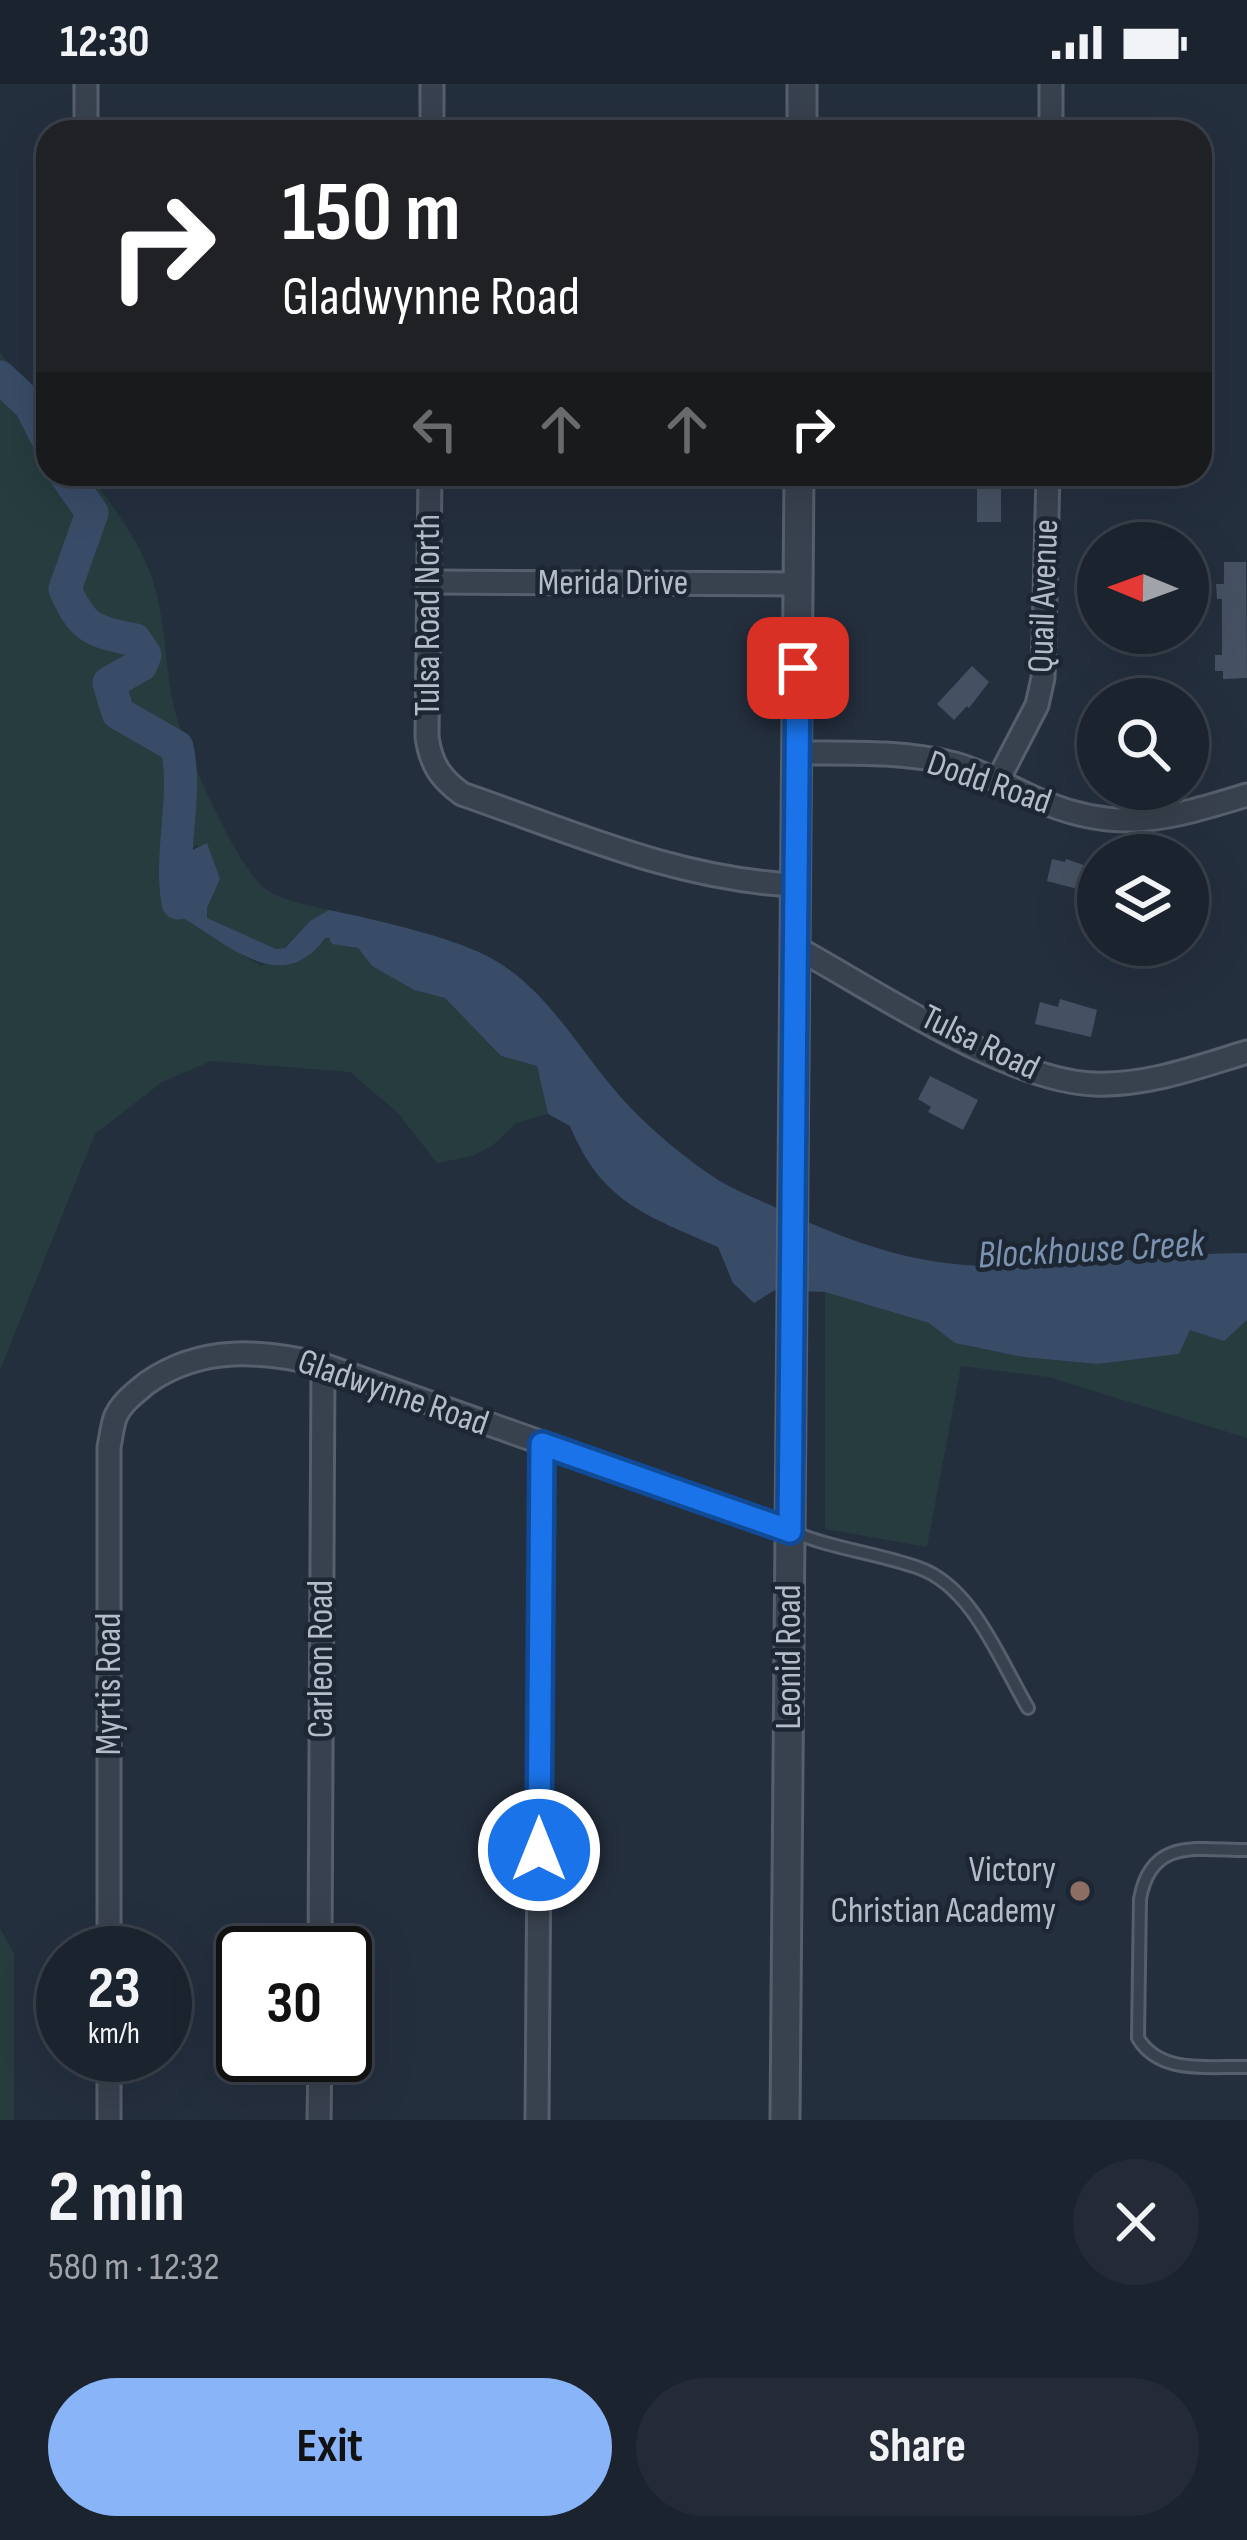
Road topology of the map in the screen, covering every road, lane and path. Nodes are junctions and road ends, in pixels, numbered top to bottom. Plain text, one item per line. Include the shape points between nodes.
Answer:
1 (86, 84) edge
2 (432, 84) edge
3 (802, 84) edge
4 (1051, 84) edge
5 (86, 120) edge
6 (432, 120) edge
7 (802, 120) edge
8 (1051, 120) edge
9 (430, 486) edge
10 (799, 486) edge
11 (1048, 486) edge
12 (429, 582) junction
13 (798, 584) junction
14 (797, 752) junction
15 (998, 780) junction
16 (1247, 795) edge
17 (796, 885) junction
18 (795, 947) junction
19 (1247, 1052) edge
20 (323, 1365) junction
21 (116, 1415) joint
22 (542, 1444) junction
23 (790, 1531) junction
24 (1028, 1708) dead end
25 (1247, 1850) edge
26 (109, 1926) edge
27 (320, 1926) edge
28 (1247, 2067) edge
29 (109, 2082) edge
30 (320, 2082) edge
31 (109, 2120) edge
32 (320, 2120) edge
33 (537, 2120) edge
34 (785, 2120) edge

1 - 5 street
2 - 6 street
3 - 7 street
4 - 8 street
9 - 12 street, Tulsa Road North
10 - 13 street, Leonid Road
11 - 15 street, Quail Avenue via 1043,678
12 - 13 street, Merida Drive
12 - 17 street, Tulsa Road North via 430,757 462,794 685,872
13 - 14 street, Leonid Road
14 - 15 street, Dodd Road via 895,754
14 - 17 street, Leonid Road
15 - 16 street, Dodd Road via 1109,822 1170,818
17 - 18 street, Leonid Road
18 - 19 street, Tulsa Road via 1044,1076 1123,1083
18 - 23 street, Leonid Road
20 - 21 street, Gladwynne Road via 254,1352 201,1358 162,1373
20 - 22 street, Gladwynne Road
20 - 27 street, Carleon Road
21 - 26 street, Myrtis Road via 109,1447
22 - 23 street, Gladwynne Road
22 - 33 street
23 - 24 lane, Gladwynne Road via 922,1568 951,1586
23 - 34 street, Leonid Road
25 - 28 lane via 1179,1850 1144,1877 1138,2038 1154,2057 1179,2066
29 - 31 street
30 - 32 street

